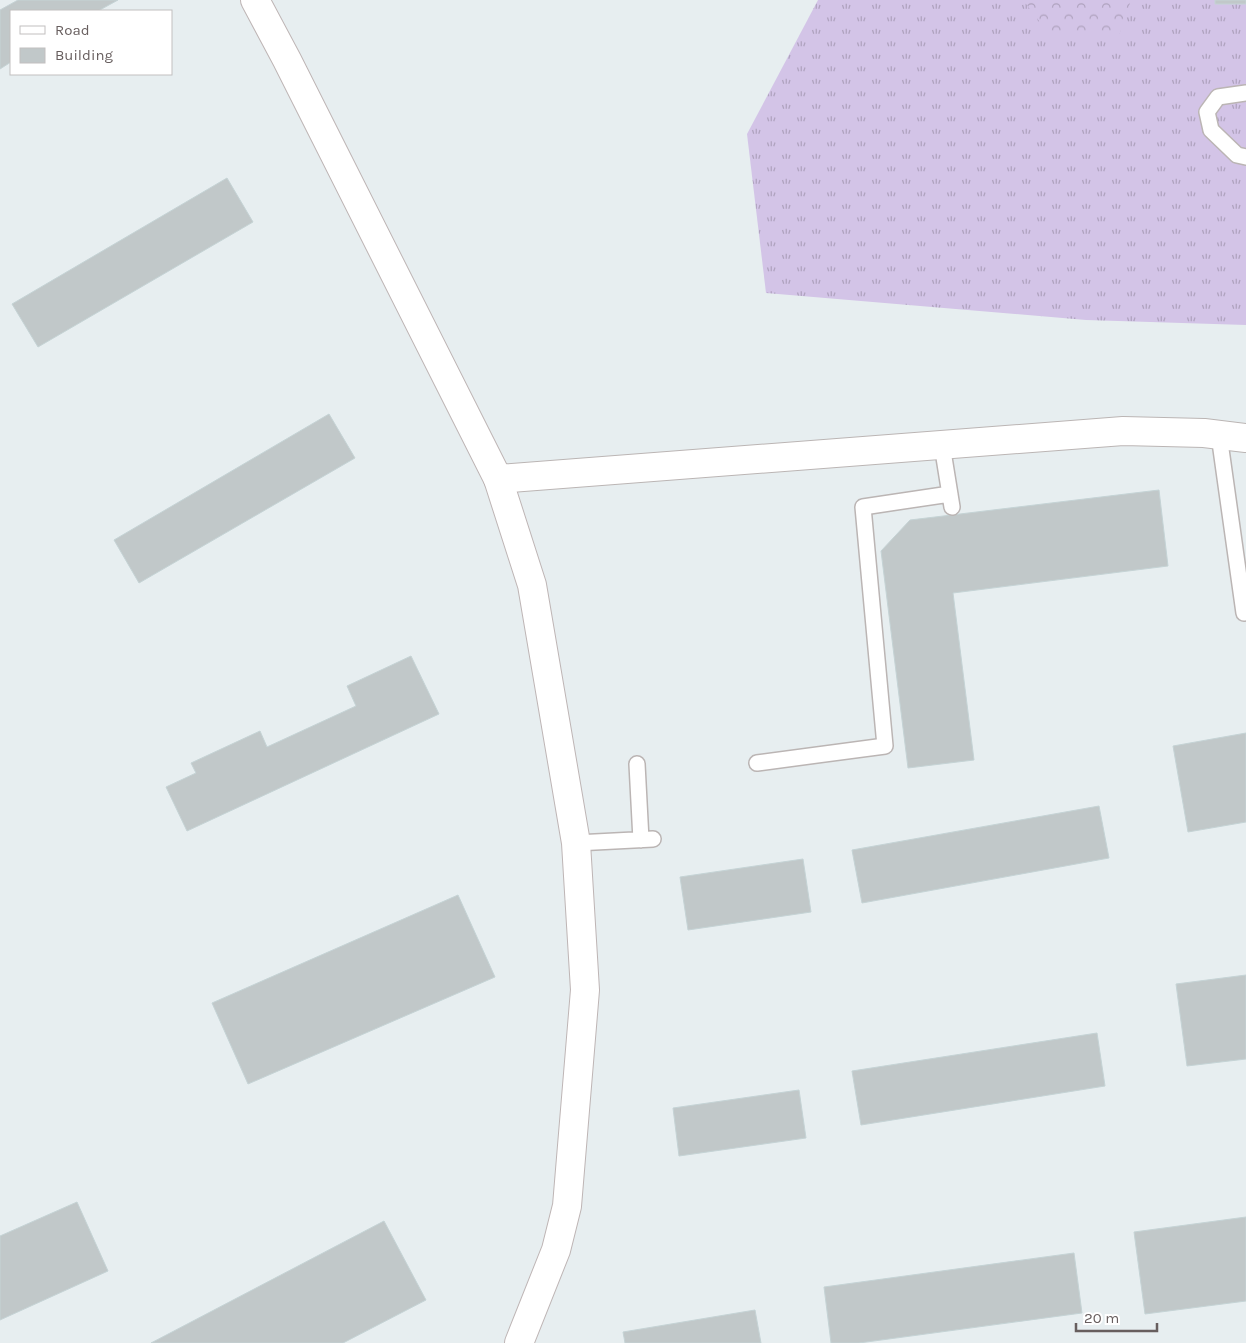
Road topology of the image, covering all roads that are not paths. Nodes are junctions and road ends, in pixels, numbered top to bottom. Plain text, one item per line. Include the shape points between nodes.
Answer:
1 (255, 0) edge
2 (1246, 93) edge
3 (1246, 157) edge
4 (1219, 435) junction
5 (1246, 438) edge
6 (942, 445) junction
7 (498, 479) junction
8 (1244, 613) dead end
9 (757, 763) dead end
10 (637, 764) dead end
11 (576, 842) junction
12 (519, 1343) edge

1 - 7 street
2 - 3 lane via 1218,97 1207,112 1211,130 1237,155
4 - 5 street
4 - 6 street via 1123,431
4 - 8 lane
6 - 7 street
6 - 9 lane via 951,501 863,507 885,746
7 - 11 street via 532,585
10 - 11 lane via 646,840
11 - 12 street via 585,990 567,1206 556,1250

